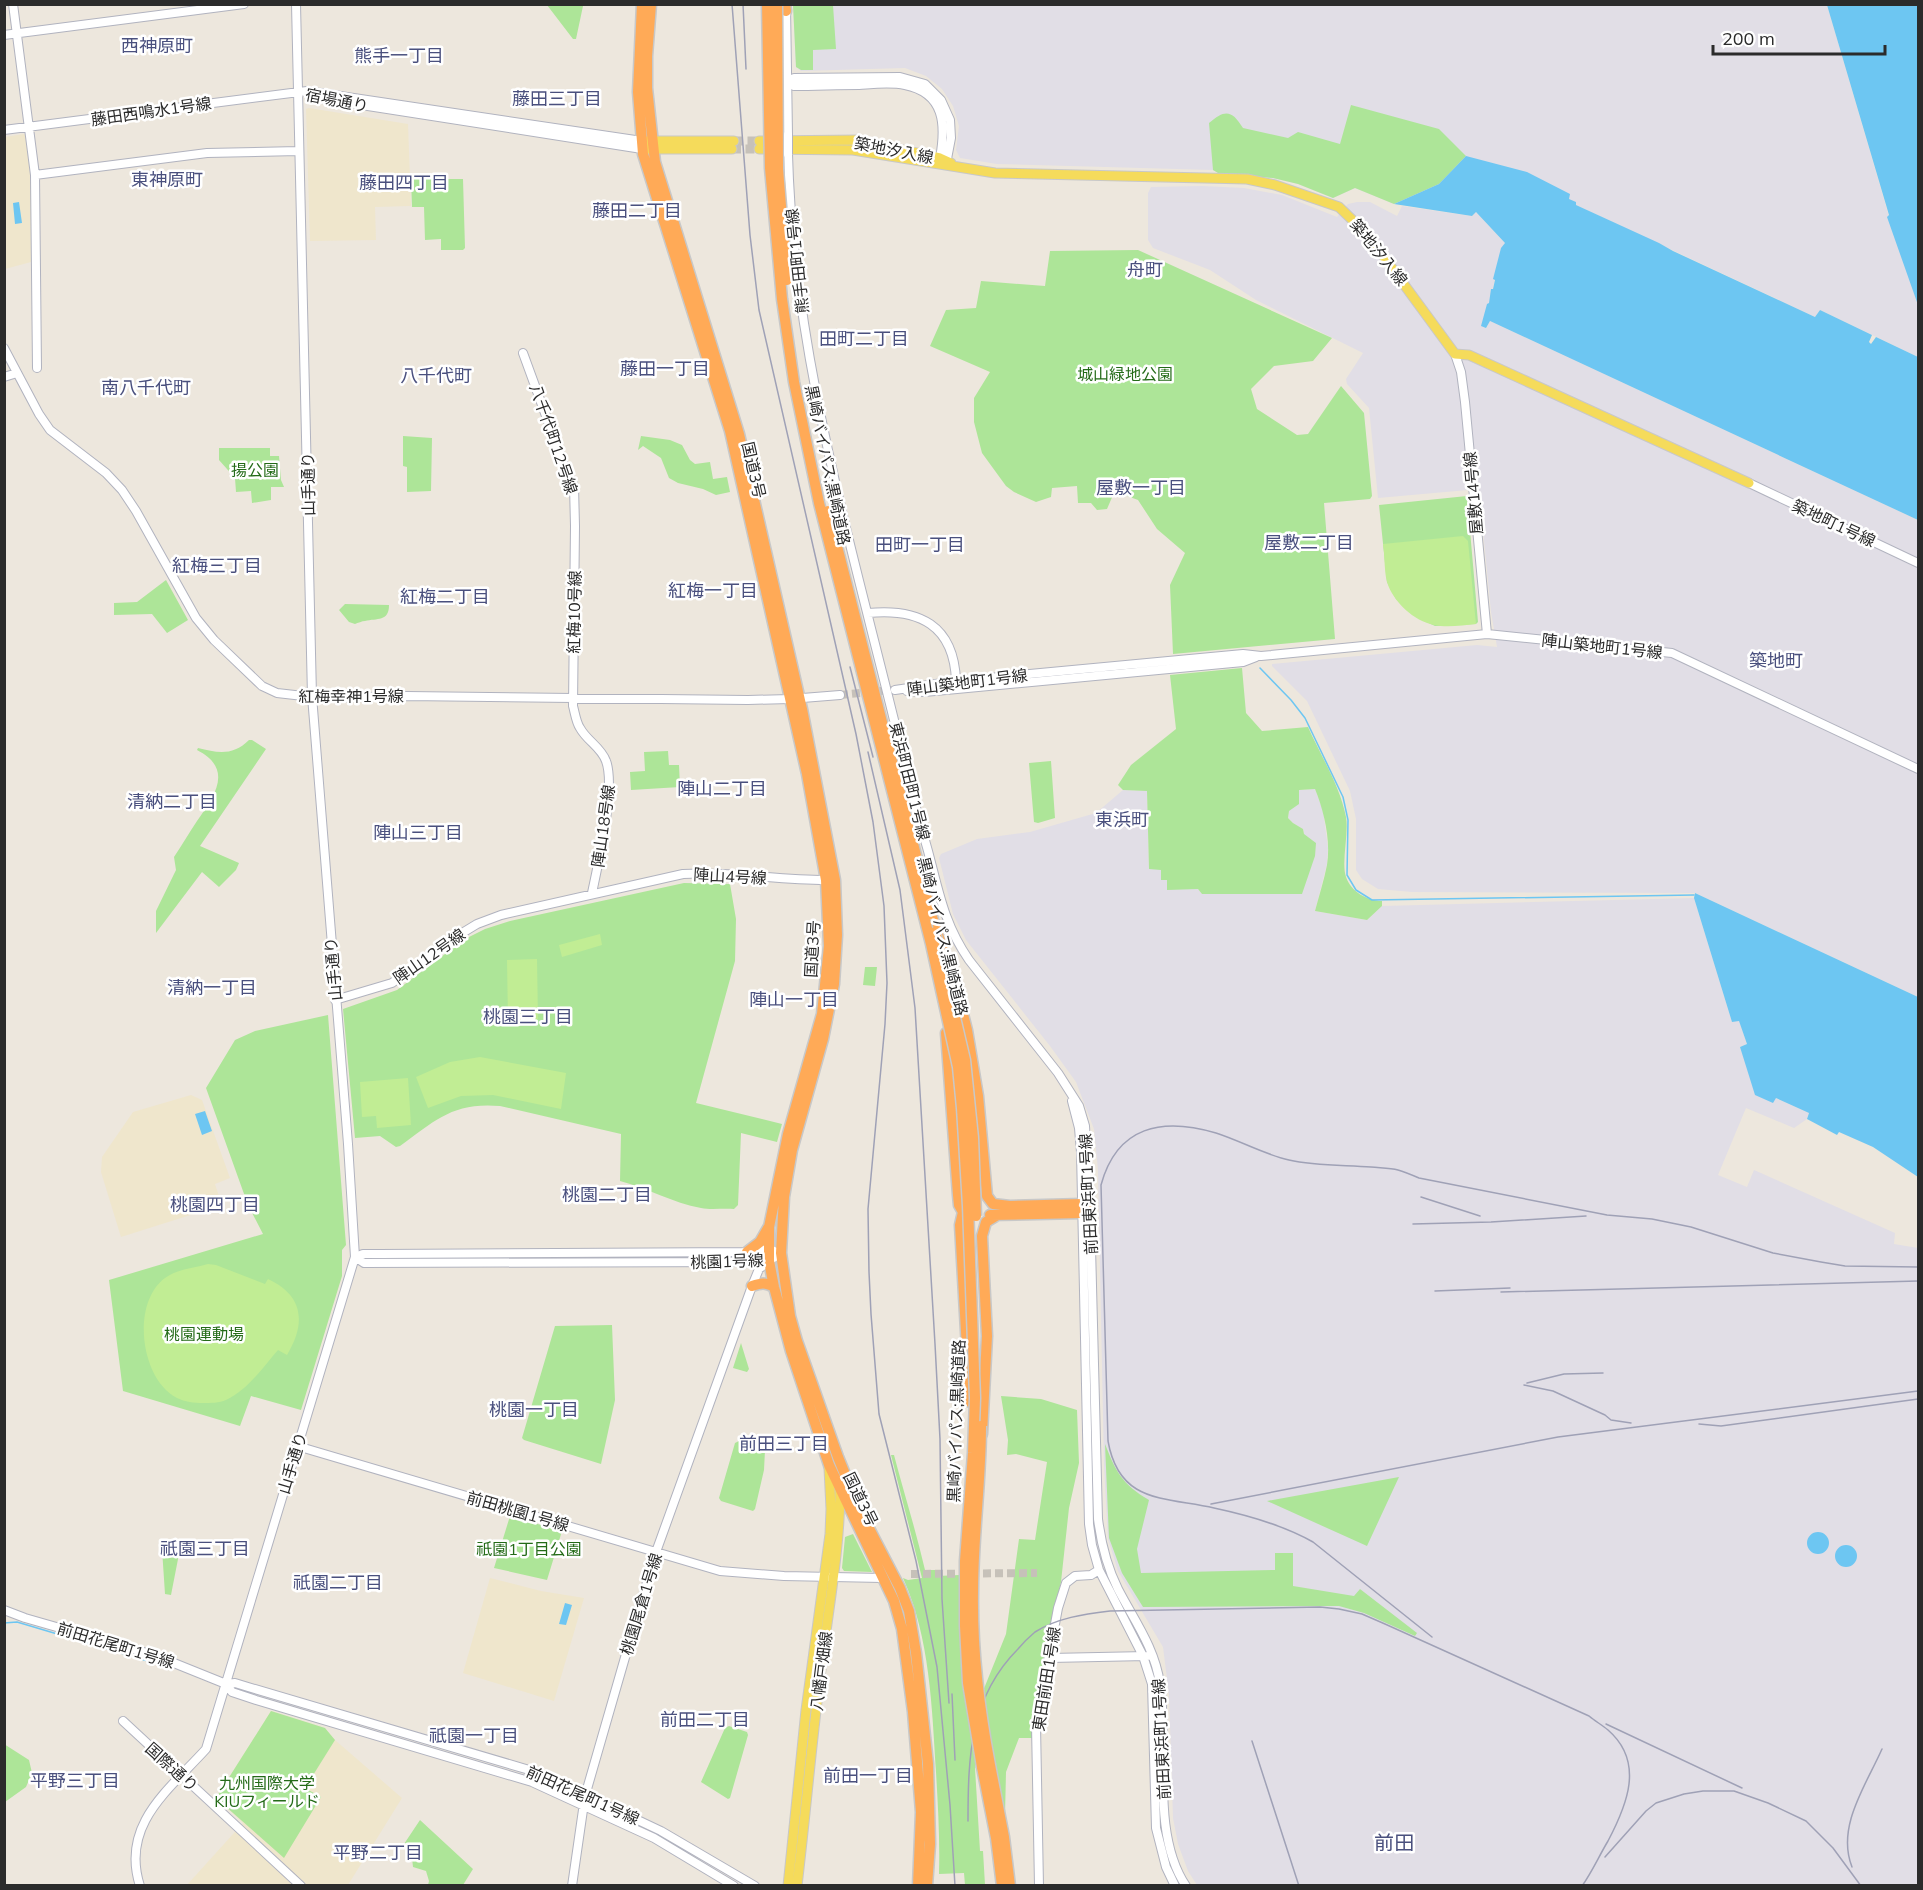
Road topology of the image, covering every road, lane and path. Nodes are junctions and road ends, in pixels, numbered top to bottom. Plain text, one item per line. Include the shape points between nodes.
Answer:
1 (13, 4) edge
2 (244, 4) edge
3 (296, 4) edge
4 (642, 4) edge
5 (651, 4) edge
6 (767, 4) edge
7 (782, 6) edge
8 (17, 33) junction
9 (4, 35) edge
10 (787, 82) junction
11 (298, 93) junction
12 (29, 127) junction
13 (4, 130) edge
14 (647, 145) junction
15 (733, 145) tunnel mouth
16 (759, 145) tunnel mouth
17 (299, 151) junction
18 (947, 163) junction
19 (35, 175) junction
20 (4, 348) edge
21 (523, 353) dead end
22 (1455, 354) junction
23 (37, 368) dead end
24 (17, 373) junction
25 (4, 377) edge
26 (1749, 483) joint
27 (575, 526) joint
28 (1918, 563) edge
29 (868, 613) junction
30 (1487, 634) junction
31 (1261, 656) junction
32 (956, 681) junction
33 (840, 695) tunnel mouth
34 (312, 696) junction
35 (574, 698) junction
36 (794, 698) junction
37 (1918, 769) edge
38 (831, 880) junction
39 (592, 894) junction
40 (929, 908) junction
41 (931, 944) junction
42 (335, 1000) junction
43 (1068, 1089) joint
44 (1010, 1206) junction
45 (1084, 1208) junction
46 (963, 1212) junction
47 (996, 1216) junction
48 (769, 1227) junction
49 (769, 1249) junction
50 (781, 1253) junction
51 (355, 1257) junction
52 (748, 1257) junction
53 (769, 1261) junction
54 (759, 1269) junction
55 (752, 1286) junction
56 (774, 1287) junction
57 (297, 1446) junction
58 (977, 1455) junction
59 (838, 1457) junction
60 (829, 1465) junction
61 (840, 1488) junction
62 (656, 1552) junction
63 (1100, 1570) junction
64 (829, 1577) junction
65 (882, 1578) junction
66 (4, 1610) edge
67 (1143, 1656) junction
68 (1154, 1657) junction
69 (1050, 1658) junction
70 (226, 1684) junction
71 (123, 1721) dead end
72 (986, 1766) junction
73 (182, 1775) junction
74 (585, 1796) junction
75 (582, 1806) junction
76 (140, 1886) edge
77 (301, 1886) edge
78 (572, 1886) edge
79 (734, 1886) edge
80 (755, 1886) edge
81 (788, 1886) edge
82 (797, 1886) edge
83 (918, 1886) edge
84 (927, 1886) edge
85 (1002, 1886) edge
86 (1010, 1886) edge
87 (1039, 1886) edge
88 (1175, 1886) edge
89 (1186, 1886) edge

1 - 8 street
2 - 8 street
3 - 11 street, 山手通り
4 - 14 highway, 国道3号 via 638,82
5 - 14 highway, 国道3号
6 - 41 highway, 黒崎バイパス;黒崎道路, bridge via 771,179 794,382 822,514
7 - 10 street, 熊手田町1号線
7 - 10 street, 熊手田町1号線
7 - 40 highway, 黒崎バイパス;黒崎道路, bridge via 778,169 789,299 800,370 826,501
8 - 9 street
8 - 12 street
10 - 18 street via 794,86 914,87 930,97 941,113
10 - 29 street, 熊手田町1号線, bridge via 794,236 818,410
11 - 12 street, 藤田西鳴水1号線
11 - 14 street, 宿場通り via 307,91
11 - 17 street, 山手通り
12 - 13 street, 藤田西鳴水1号線
12 - 19 street
14 - 15 main road
14 - 36 highway, 国道3号 via 739,434
16 - 18 main road, 築地汐入線 via 853,150
17 - 19 street via 207,153
17 - 34 street, 山手通り
18 - 22 main road, 築地汐入線 via 995,173 1247,180 1330,203 1367,234
19 - 23 street
20 - 24 street, 紅梅幸神1号線
21 - 27 street, 八千代町12号線 via 574,486
22 - 26 main road via 1469,355
22 - 30 street, 屋敷14号線 via 1465,402
24 - 25 street
24 - 34 street, 紅梅幸神1号線 via 50,430 122,490 196,618 214,640 262,686 277,693
26 - 28 street, 築地町1号線
27 - 35 street, 紅梅10号線
29 - 32 street via 910,614 934,627 952,654
29 - 43 street, 東浜町田町1号線 via 946,920 956,942
30 - 31 street, 陣山築地町1号線
30 - 37 street, 陣山築地町1号線 via 1672,653
31 - 32 street, 陣山築地町1号線 via 1234,655
31 - 32 street, 陣山築地町1号線 via 1243,662 957,689 895,690
33 - 36 street
34 - 35 street, 紅梅幸神1号線
34 - 42 street, 山手通り
35 - 36 street, 紅梅幸神1号線
35 - 39 street, 陣山18号線 via 580,728 600,749 609,774
36 - 38 highway, 国道3号
38 - 39 street, 陣山4号線 via 683,874
38 - 48 highway, 国道3号 via 822,1014 788,1134
38 - 50 highway, 国道3号 via 837,936 834,984 792,1150
39 - 42 street, 陣山12号線 via 477,924 400,979
40 - 44 highway, bridge via 967,1030 978,1096 987,1196 993,1204
40 - 58 highway, 黒崎バイパス;黒崎道路, bridge via 957,1021 970,1109 981,1348
41 - 46 highway, bridge via 946,1031 959,1205
41 - 58 highway, 黒崎バイパス;黒崎道路, bridge via 950,1023 962,1108
42 - 51 street, 山手通り
43 - 45 street, 前田東浜町1号線 via 1085,1125
44 - 45 highway
44 - 46 highway
45 - 47 highway
45 - 63 street, 前田東浜町1号線 via 1089,1524
45 - 68 street, 前田東浜町1号線 via 1101,1542 1116,1586
46 - 47 highway
46 - 58 highway, bridge via 963,1289
47 - 58 highway, bridge via 983,1229 987,1336
48 - 49 highway, 国道3号
48 - 52 highway
49 - 50 street, 桃園1号線
49 - 52 street, 桃園1号線
49 - 53 highway, 国道3号
50 - 53 street, 桃園1号線
50 - 59 highway, 国道3号 via 790,1316
51 - 52 street, 桃園1号線
51 - 57 street, 山手通り
52 - 53 street, 桃園1号線
52 - 54 street
53 - 54 street
53 - 56 highway, 国道3号
54 - 55 street, 桃園尾倉1号線
55 - 56 highway via 760,1283
55 - 62 street, 桃園尾倉1号線
56 - 60 highway, 国道3号
57 - 62 street, 前田桃園1号線
57 - 70 street, 山手通り
58 - 72 highway, 黒崎バイパス;黒崎道路, bridge via 973,1625
59 - 61 main road, 八幡戸畑線
59 - 84 highway, 国道3号 via 860,1511 900,1588 913,1630 928,1764
60 - 61 highway, 国道3号
60 - 64 main road, 八幡戸畑線
61 - 64 main road, 八幡戸畑線 via 840,1522
61 - 65 highway, 国道3号
62 - 64 street, 前田桃園1号線 via 729,1573
62 - 74 street, 桃園尾倉1号線
63 - 67 street, 前田東浜町1号線
63 - 69 street, 東田前田1号線 via 1075,1576 1066,1583
64 - 65 street, 前田桃園1号線
64 - 81 main road, 八幡戸畑線 via 806,1710
64 - 82 main road, 八幡戸畑線
65 - 83 highway, 国道3号 via 902,1629 913,1712 921,1812
66 - 70 street, 前田花尾町1号線 via 160,1657
67 - 68 street
67 - 69 street
67 - 88 street, 前田東浜町1号線 via 1152,1684 1156,1828
68 - 89 street, 前田東浜町1号線 via 1162,1712 1165,1818 1171,1851
69 - 87 street, 東田前田1号線 via 1036,1725
70 - 73 street, 山手通り via 206,1749
70 - 74 street, 前田花尾町1号線 via 234,1683 536,1772
70 - 75 street, 前田花尾町1号線 via 240,1695 532,1782
71 - 73 street, 国際通り
72 - 85 highway, 黒崎バイパス;黒崎道路
72 - 86 highway, 黒崎バイパス;黒崎道路 via 1004,1837
73 - 76 street, 山手通り via 149,1812 140,1830 135,1850
73 - 77 street, 国際通り
74 - 75 street, 桃園尾倉1号線
74 - 80 street, 前田花尾町1号線 via 661,1830
75 - 78 street, 桃園尾倉1号線
75 - 79 street, 前田花尾町1号線 via 654,1838

